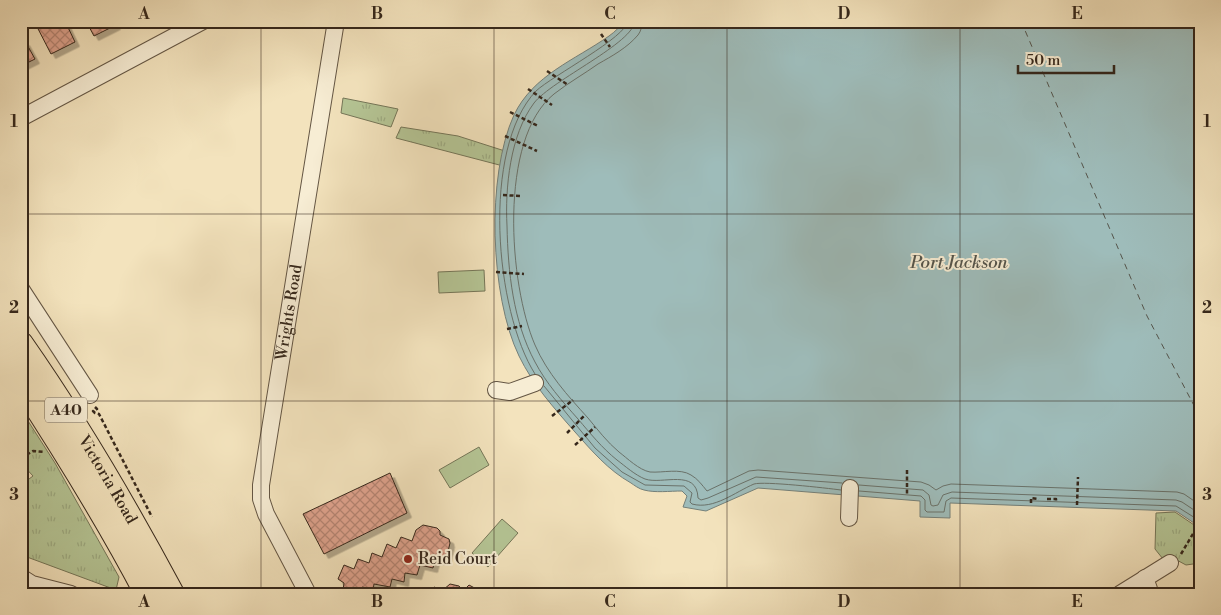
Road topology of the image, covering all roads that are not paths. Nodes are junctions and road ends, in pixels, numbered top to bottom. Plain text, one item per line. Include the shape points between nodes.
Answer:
1 (203, 21) edge
2 (336, 21) edge
3 (21, 118) edge
4 (21, 289) edge
5 (21, 344) edge
6 (21, 383) edge
7 (535, 383) dead end
8 (496, 390) dead end
9 (91, 400) road end
10 (850, 488) dead end
11 (849, 518) dead end
12 (1170, 563) road end
13 (21, 576) edge
14 (1145, 586) edge
15 (71, 594) edge
16 (147, 594) edge
17 (172, 594) edge
18 (308, 594) edge
19 (1120, 594) edge

1 - 3 street
2 - 18 street, Wrights Road via 261,485 266,514
4 - 9 street
5 - 17 highway, Victoria Road / A40 via 74,421
6 - 16 highway, Victoria Road / A40 via 100,508
7 - 8 street via 510,392
10 - 11 street
12 - 14 street
13 - 15 street via 32,584
14 - 19 street

